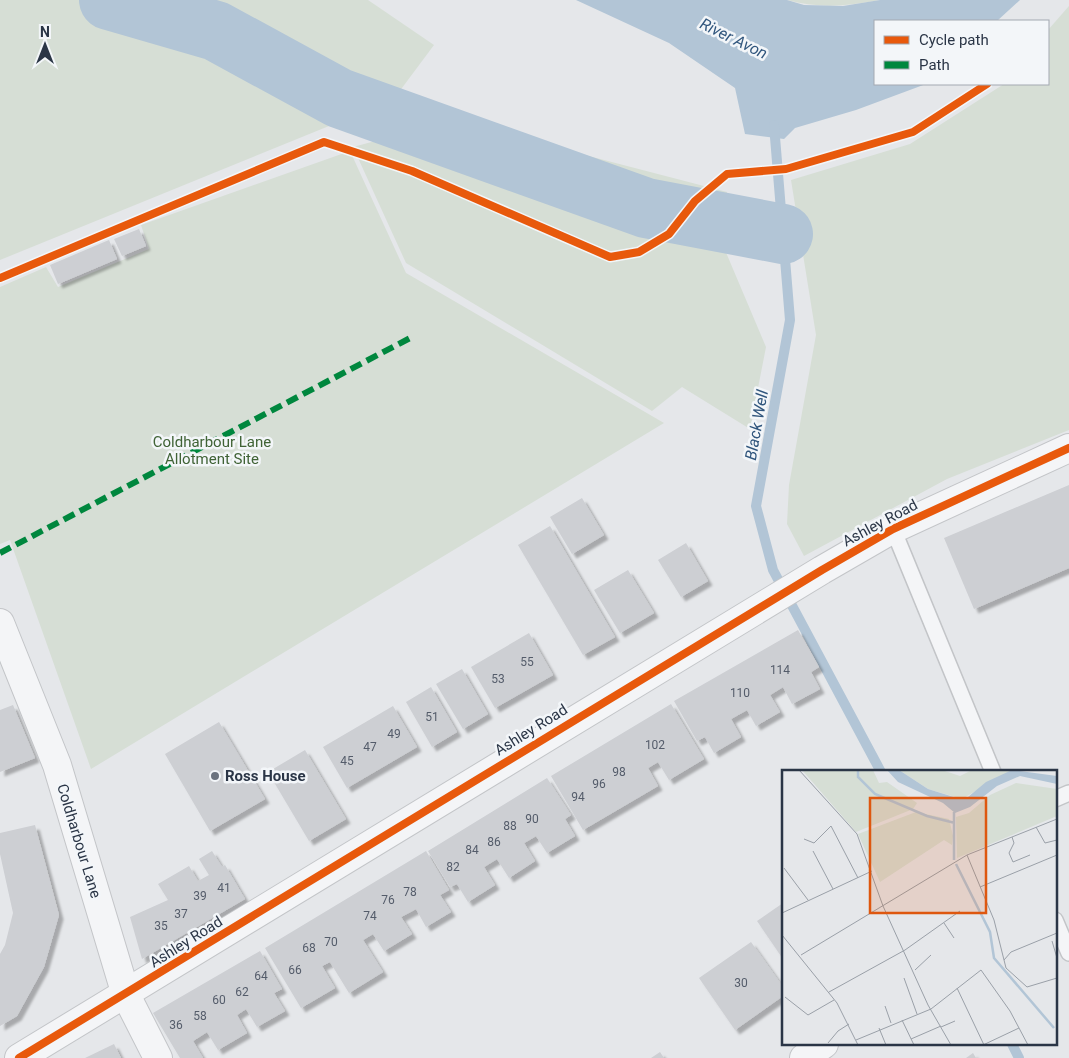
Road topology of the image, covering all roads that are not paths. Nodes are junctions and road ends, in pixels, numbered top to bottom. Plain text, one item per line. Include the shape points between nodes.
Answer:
1 (1069, 448) edge
2 (893, 529) junction
3 (0, 623) edge
4 (10, 677) edge
5 (992, 770) edge
6 (1069, 793) edge
7 (1056, 799) edge
8 (1056, 922) edge
9 (1069, 953) edge
10 (126, 995) junction
11 (821, 1046) edge
12 (19, 1058) edge
13 (158, 1058) edge
14 (804, 1058) edge

1 - 2 street, Ashley Road
2 - 5 lane
2 - 10 street, Ashley Road via 756,608
3 - 4 street, Coldharbour Lane
4 - 10 street, Coldharbour Lane via 57,765
6 - 7 lane
8 - 9 lane
10 - 12 street, Ashley Road
10 - 13 street, Coldharbour Lane
11 - 14 street

